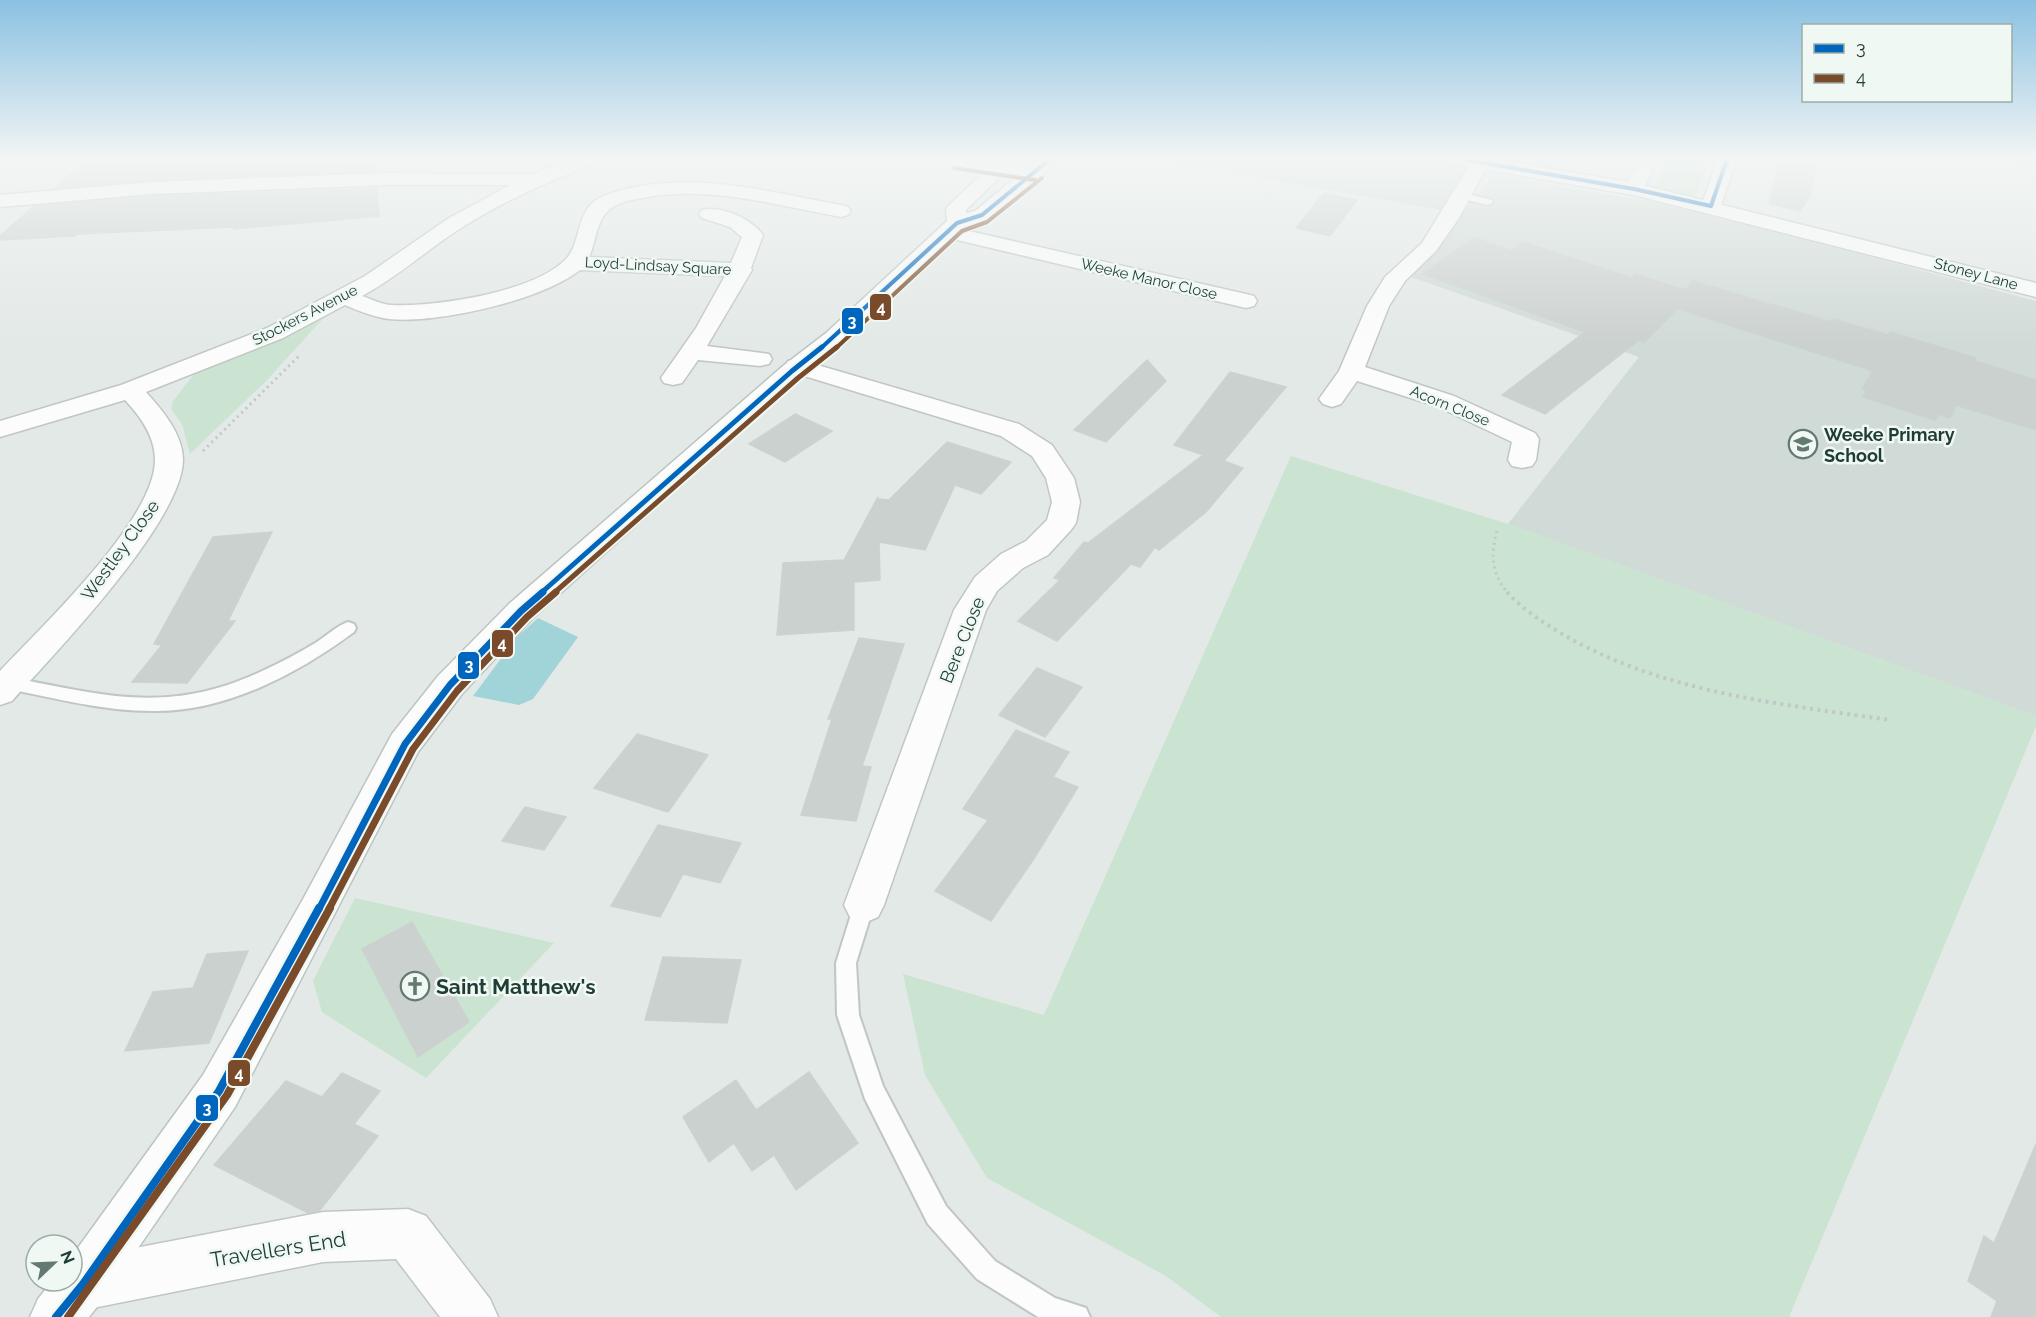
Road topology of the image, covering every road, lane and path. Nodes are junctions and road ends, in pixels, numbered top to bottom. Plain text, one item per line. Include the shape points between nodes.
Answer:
1 (459, 220) edge
2 (590, 220) edge
3 (729, 220) edge
4 (954, 220) edge
5 (969, 220) edge
6 (1446, 220) edge
7 (1767, 220) edge
8 (952, 228) junction
9 (575, 262) junction
10 (741, 270) junction
11 (2036, 290) edge
12 (344, 297) junction
13 (1246, 301) dead end
14 (305, 350) dead end
15 (692, 352) junction
16 (779, 363) junction
17 (1351, 371) junction
18 (673, 378) dead end
19 (130, 390) junction
20 (1332, 399) dead end
21 (0, 429) edge
22 (1522, 460) dead end
23 (164, 487) junction
24 (1497, 531) dead end
25 (348, 628) dead end
26 (4, 687) edge
27 (1890, 720) dead end
28 (864, 905) joint
29 (69, 1301) edge
30 (472, 1317) edge
31 (1077, 1317) edge

1 - 12 street, Stockers Avenue
2 - 9 street
3 - 10 street, Loyd-Lindsay Square via 753,235
4 - 8 street
5 - 8 street
6 - 17 street via 1429,247 1390,286
7 - 11 street, Stoney Lane
8 - 13 street, Weeke Manor Close
8 - 16 street via 834,338
9 - 10 street, Loyd-Lindsay Square
9 - 12 street via 558,276 528,288 436,310 389,312
10 - 15 street, Loyd-Lindsay Square
12 - 19 street, Stockers Avenue via 275,333
14 - 23 path
15 - 16 street
15 - 18 street, Loyd-Lindsay Square
16 - 28 street, Bere Close via 1010,430 1042,451 1060,478 1066,502 1061,523 1037,548 1012,561 986,584 970,610
16 - 29 street via 529,603 450,685 405,744 219,1091
17 - 20 street
17 - 22 street, Acorn Close via 1445,401 1526,439
19 - 21 street, Stockers Avenue
19 - 23 street, Westley Close via 163,432 169,464
23 - 26 street, Westley Close via 124,550 84,601
24 - 27 path via 1492,560 1503,587 1526,610 1573,639 1666,680 1731,695
25 - 26 lane via 289,666 181,704 130,703
28 - 31 lane via 846,963 848,1015 873,1091 937,1215 986,1270 1049,1309
29 - 30 street, Travellers End via 323,1238 408,1234

